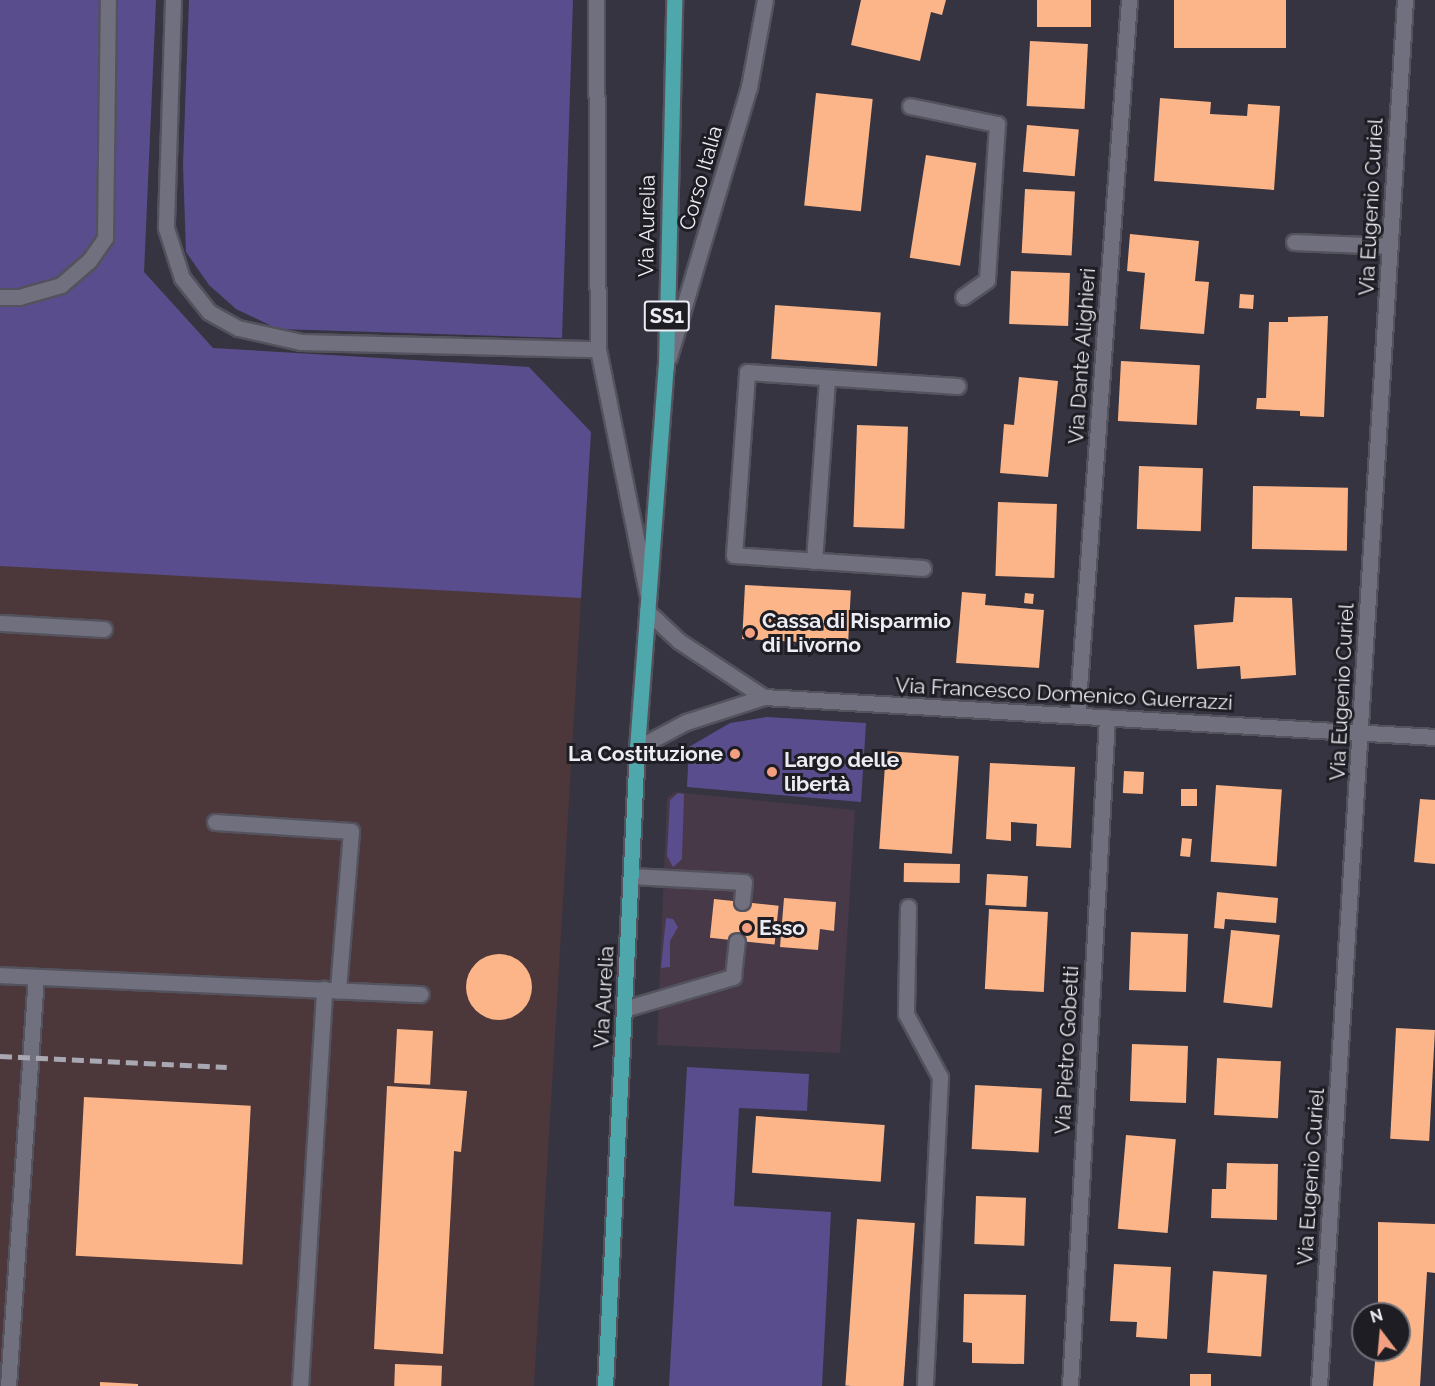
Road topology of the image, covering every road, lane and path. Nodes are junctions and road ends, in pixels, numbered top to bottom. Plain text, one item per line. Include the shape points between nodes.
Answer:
1 (108, 0) edge
2 (173, 0) edge
3 (596, 0) edge
4 (668, 0) edge
5 (674, 0) edge
6 (765, 0) edge
7 (1129, 0) edge
8 (1404, 0) edge
9 (671, 37) junction
10 (910, 106) dead end
11 (1294, 242) dead end
12 (1390, 246) junction
13 (0, 297) edge
14 (963, 297) dead end
15 (598, 349) junction
16 (666, 366) junction
17 (827, 378) junction
18 (958, 386) dead end
19 (814, 561) junction
20 (923, 568) dead end
21 (648, 603) junction
22 (0, 623) edge
23 (104, 629) dead end
24 (764, 697) junction
25 (1077, 715) junction
26 (1107, 717) junction
27 (1361, 732) junction
28 (1435, 736) edge
29 (637, 748) junction
30 (215, 822) dead end
31 (631, 876) junction
32 (742, 902) dead end
33 (908, 907) dead end
34 (737, 941) dead end
35 (0, 975) edge
36 (36, 977) junction
37 (331, 990) junction
38 (421, 994) dead end
39 (624, 1009) junction
40 (5, 1333) edge
41 (8, 1386) edge
42 (300, 1386) edge
43 (605, 1386) edge
44 (925, 1386) edge
45 (1070, 1386) edge
46 (1319, 1386) edge

1 - 13 street via 105,238 89,261 61,285 19,297
2 - 15 street via 166,228 182,278 209,312 238,328 301,342
3 - 15 street
4 - 9 main road, Via Aurelia / SS1
5 - 9 main road, Via Aurelia / SS1
6 - 16 street, Corso Italia via 749,87
7 - 25 street, Via Dante Alighieri
8 - 12 street, Via Eugenio Curiel
9 - 16 main road, Via Aurelia / SS1
10 - 14 street via 997,124 987,280
11 - 12 street
12 - 27 street, Via Eugenio Curiel
15 - 21 street
16 - 21 main road, Via Aurelia / SS1
17 - 18 street
17 - 19 street
17 - 19 street via 747,372 740,464 734,555
19 - 20 street
21 - 24 street via 679,640
21 - 29 main road, Via Aurelia
22 - 23 street
24 - 25 street, Via Francesco Domenico Guerrazzi
24 - 29 street, Via Francesco Domenico Guerrazzi via 686,722
25 - 26 street, Via Francesco Domenico Guerrazzi
26 - 27 street, Via Francesco Domenico Guerrazzi
26 - 45 street, Via Pietro Gobetti
27 - 28 street, Via Francesco Domenico Guerrazzi
27 - 46 street, Via Eugenio Curiel
29 - 31 main road, Via Aurelia
30 - 37 street via 351,831
31 - 32 street via 744,882
31 - 39 main road, Via Aurelia
33 - 44 street via 906,1014 940,1077
34 - 39 street via 733,977
35 - 36 street
36 - 37 street
36 - 40 street
37 - 38 street
37 - 42 street
39 - 43 main road, Via Aurelia
40 - 41 street

